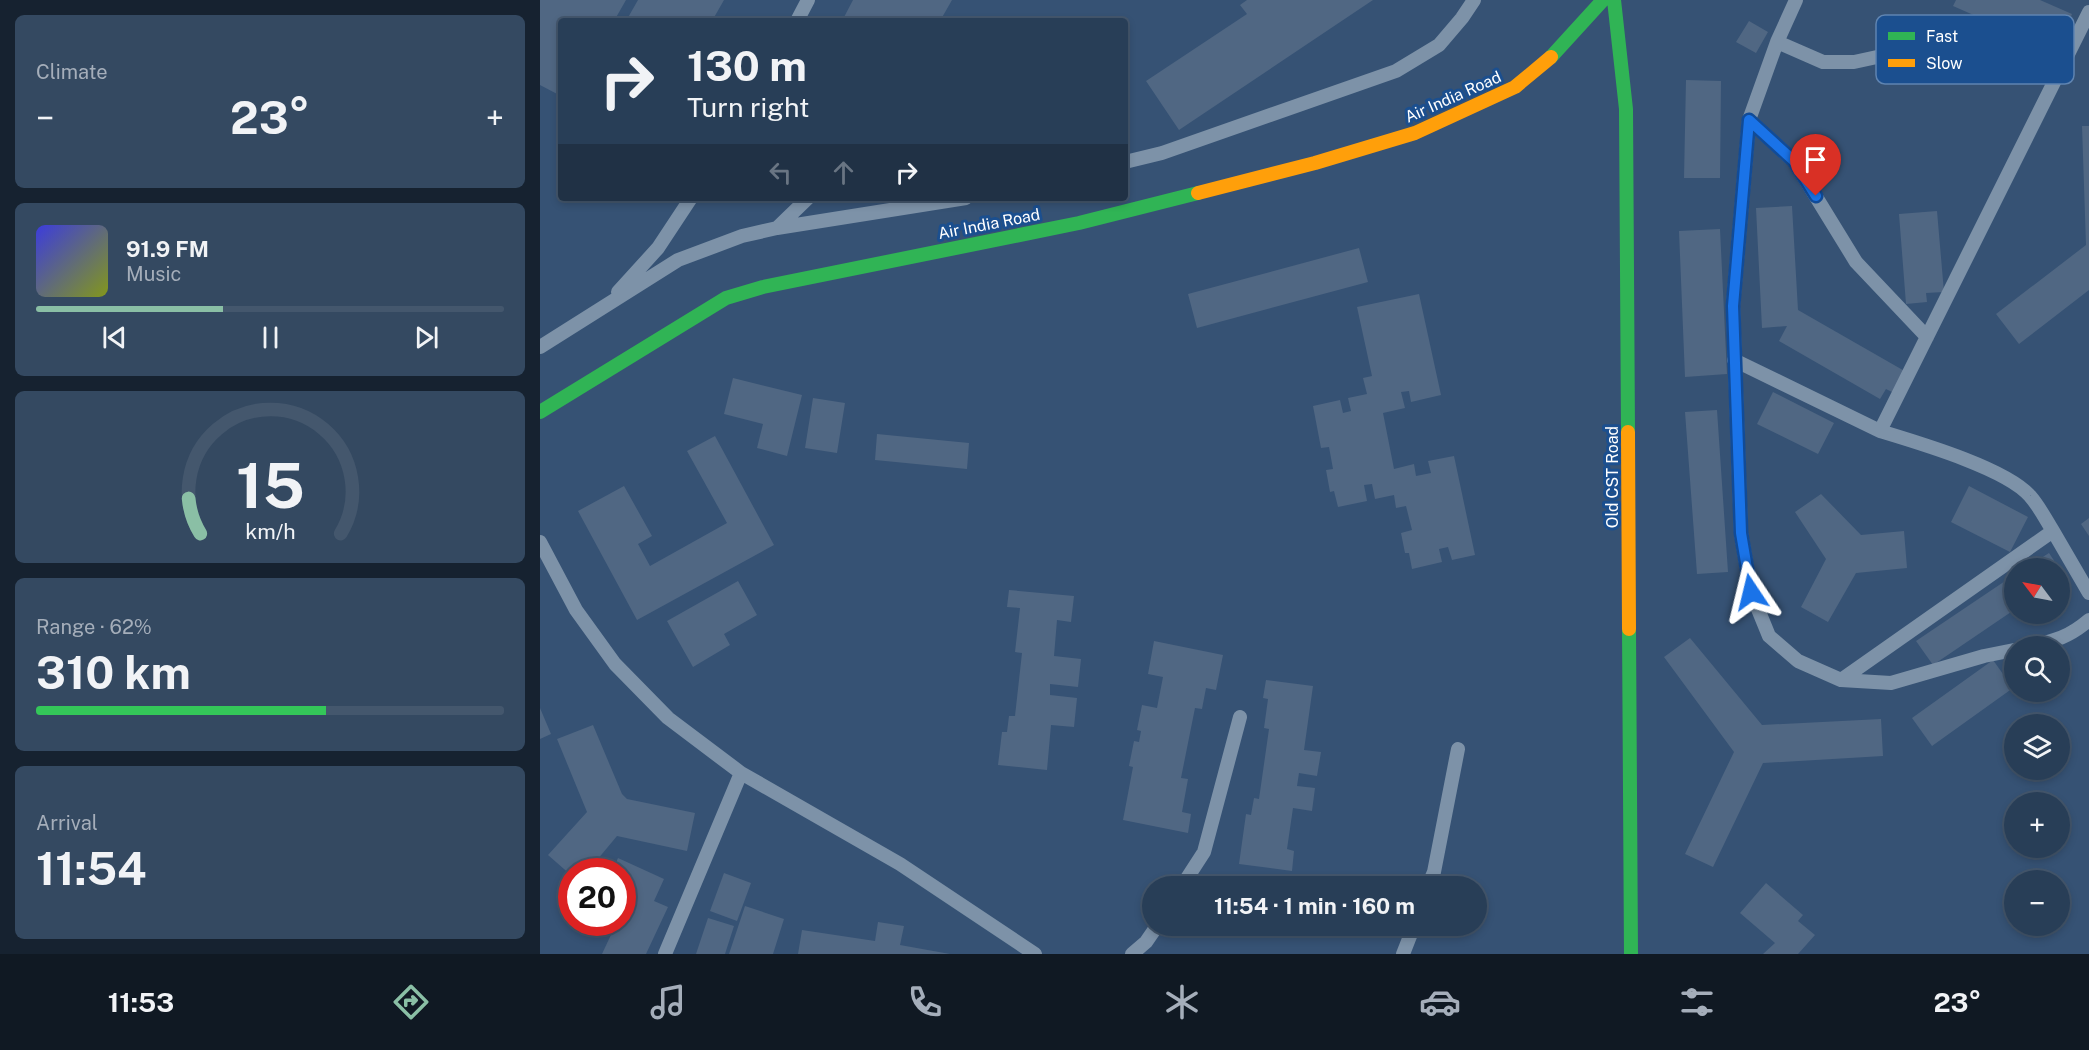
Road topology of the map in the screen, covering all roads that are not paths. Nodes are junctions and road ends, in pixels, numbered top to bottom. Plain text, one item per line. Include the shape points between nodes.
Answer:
1 (808, 0) edge
2 (1474, 0) edge
3 (1603, 0) edge
4 (1614, 0) edge
5 (1796, 0) edge
6 (2089, 12) edge
7 (799, 18) edge
8 (1778, 42) junction
9 (2074, 42) edge
10 (1876, 57) edge
11 (2053, 84) edge
12 (1749, 120) junction
13 (1128, 161) edge
14 (689, 201) edge
15 (805, 201) edge
16 (947, 201) edge
17 (777, 228) junction
18 (607, 305) junction
19 (1927, 337) junction
20 (540, 347) edge
21 (1734, 360) junction
22 (540, 412) edge
23 (1880, 431) junction
24 (2053, 531) junction
25 (540, 542) edge
26 (2089, 593) edge
27 (2089, 620) edge
28 (2068, 636) edge
29 (2004, 652) edge
30 (1841, 680) junction
31 (1240, 717) dead end
32 (1458, 749) dead end
33 (741, 773) junction
34 (1188, 876) edge
35 (1432, 876) edge
36 (1150, 936) edge
37 (1409, 936) edge
38 (664, 954) edge
39 (1035, 954) edge
40 (1132, 954) edge
41 (1403, 954) edge
42 (1631, 954) edge

1 - 7 lane
2 - 13 lane via 1439,45 1396,71 1162,153
3 - 22 street, Air India Road via 1557,52 1515,87 1415,133 1315,163 1079,223 763,287 726,298
4 - 42 street, Old CST Road via 1626,109
5 - 8 lane
6 - 9 lane
8 - 10 lane via 1823,62
8 - 12 lane
11 - 19 lane
12 - 19 lane via 1794,161 1856,262
12 - 21 lane via 1733,306
14 - 18 lane via 658,248
15 - 17 lane
16 - 17 lane
17 - 18 lane via 742,236 678,260
18 - 20 lane
19 - 23 lane
21 - 23 lane
21 - 30 lane via 1741,533 1751,592 1769,636 1798,661
23 - 24 lane via 2001,476 2029,494
24 - 26 lane
24 - 30 lane
25 - 33 lane via 576,610 615,664 668,718
27 - 28 lane
29 - 30 lane via 1891,683
31 - 34 lane via 1204,852
32 - 35 lane
33 - 38 lane
33 - 39 lane via 900,864
36 - 40 lane
37 - 41 lane

